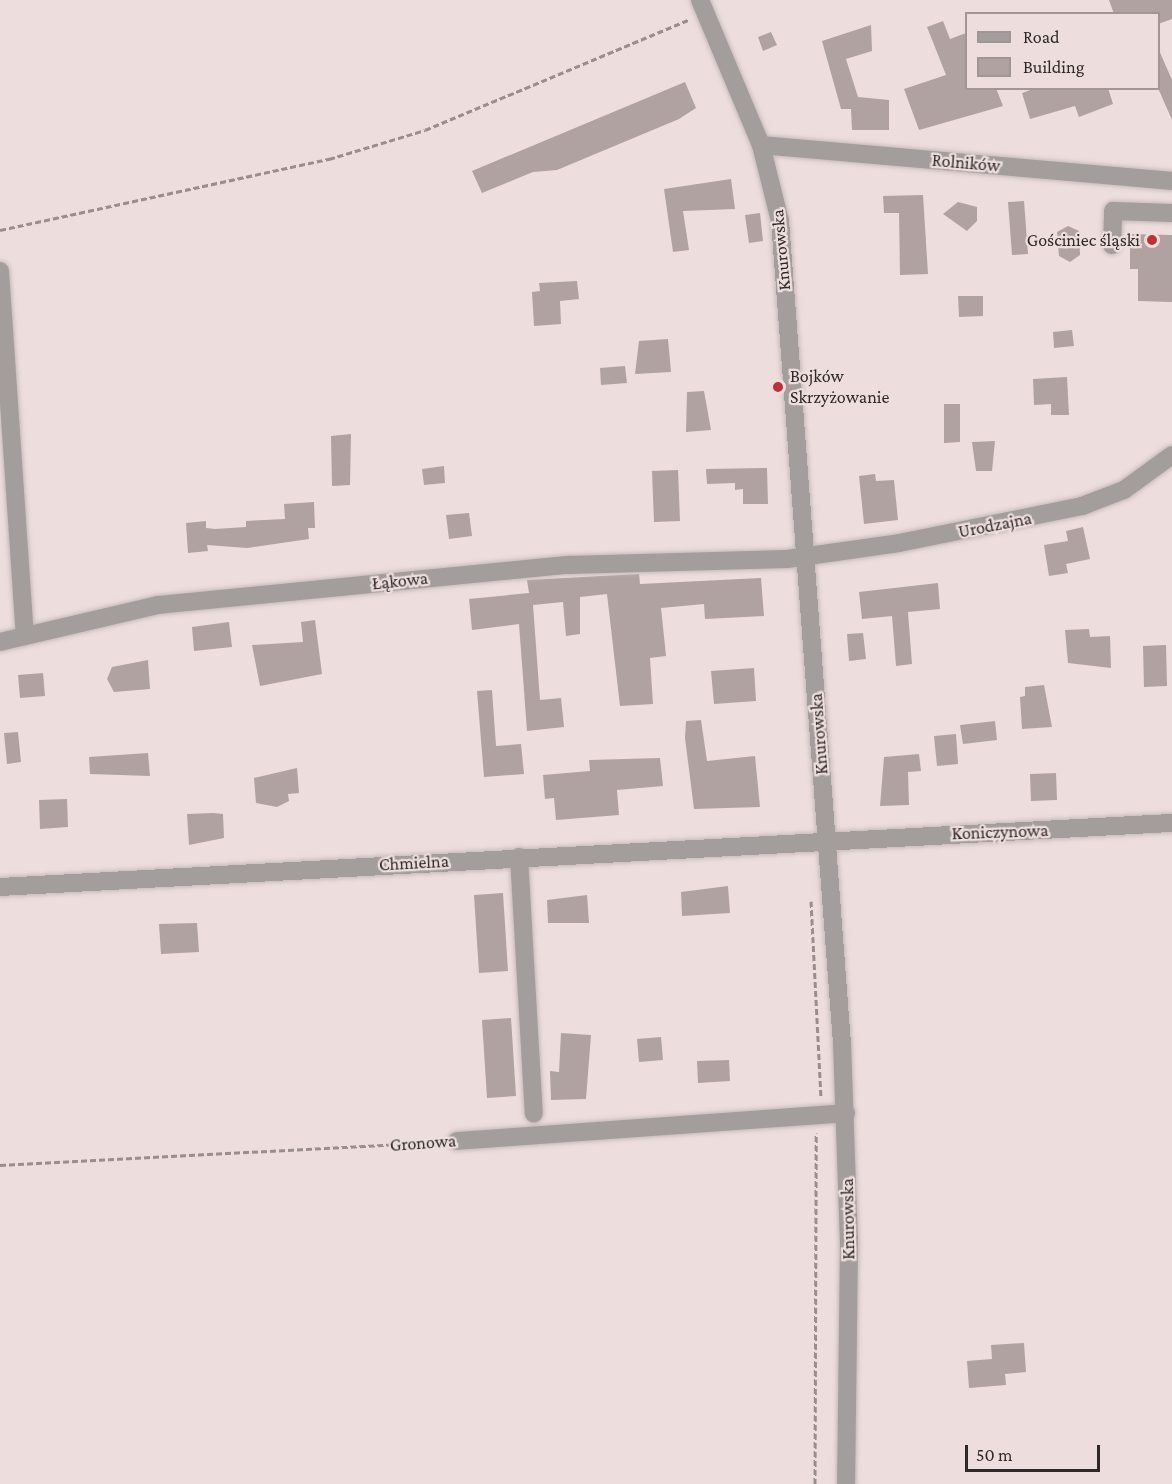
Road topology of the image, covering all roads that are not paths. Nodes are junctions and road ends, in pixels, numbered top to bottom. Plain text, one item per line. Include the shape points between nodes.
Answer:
1 (703, 6) edge
2 (761, 145) junction
3 (1172, 181) edge
4 (1172, 213) edge
5 (1112, 245) dead end
6 (0, 271) edge
7 (1172, 455) edge
8 (805, 557) junction
9 (25, 634) junction
10 (0, 642) edge
11 (1172, 824) edge
12 (827, 839) junction
13 (519, 857) junction
14 (0, 887) edge
15 (846, 1113) junction
16 (534, 1114) dead end
17 (457, 1140) road end
18 (846, 1484) edge

1 - 2 street, Knurowska
2 - 3 street, Rolników
2 - 8 street, Knurowska via 780,221
4 - 5 street via 1113,211
6 - 9 street
7 - 8 street, Urodzajna via 1124,490 1082,506 1001,526
8 - 9 street, Łąkowa via 568,564 158,605
8 - 12 street, Knurowska
9 - 10 street, Łąkowa
11 - 12 street, Koniczynowa
12 - 13 street, Chmielna
12 - 15 street, Knurowska
13 - 14 street, Chmielna
13 - 16 street
15 - 17 street, Gronowa
15 - 18 street, Knurowska

